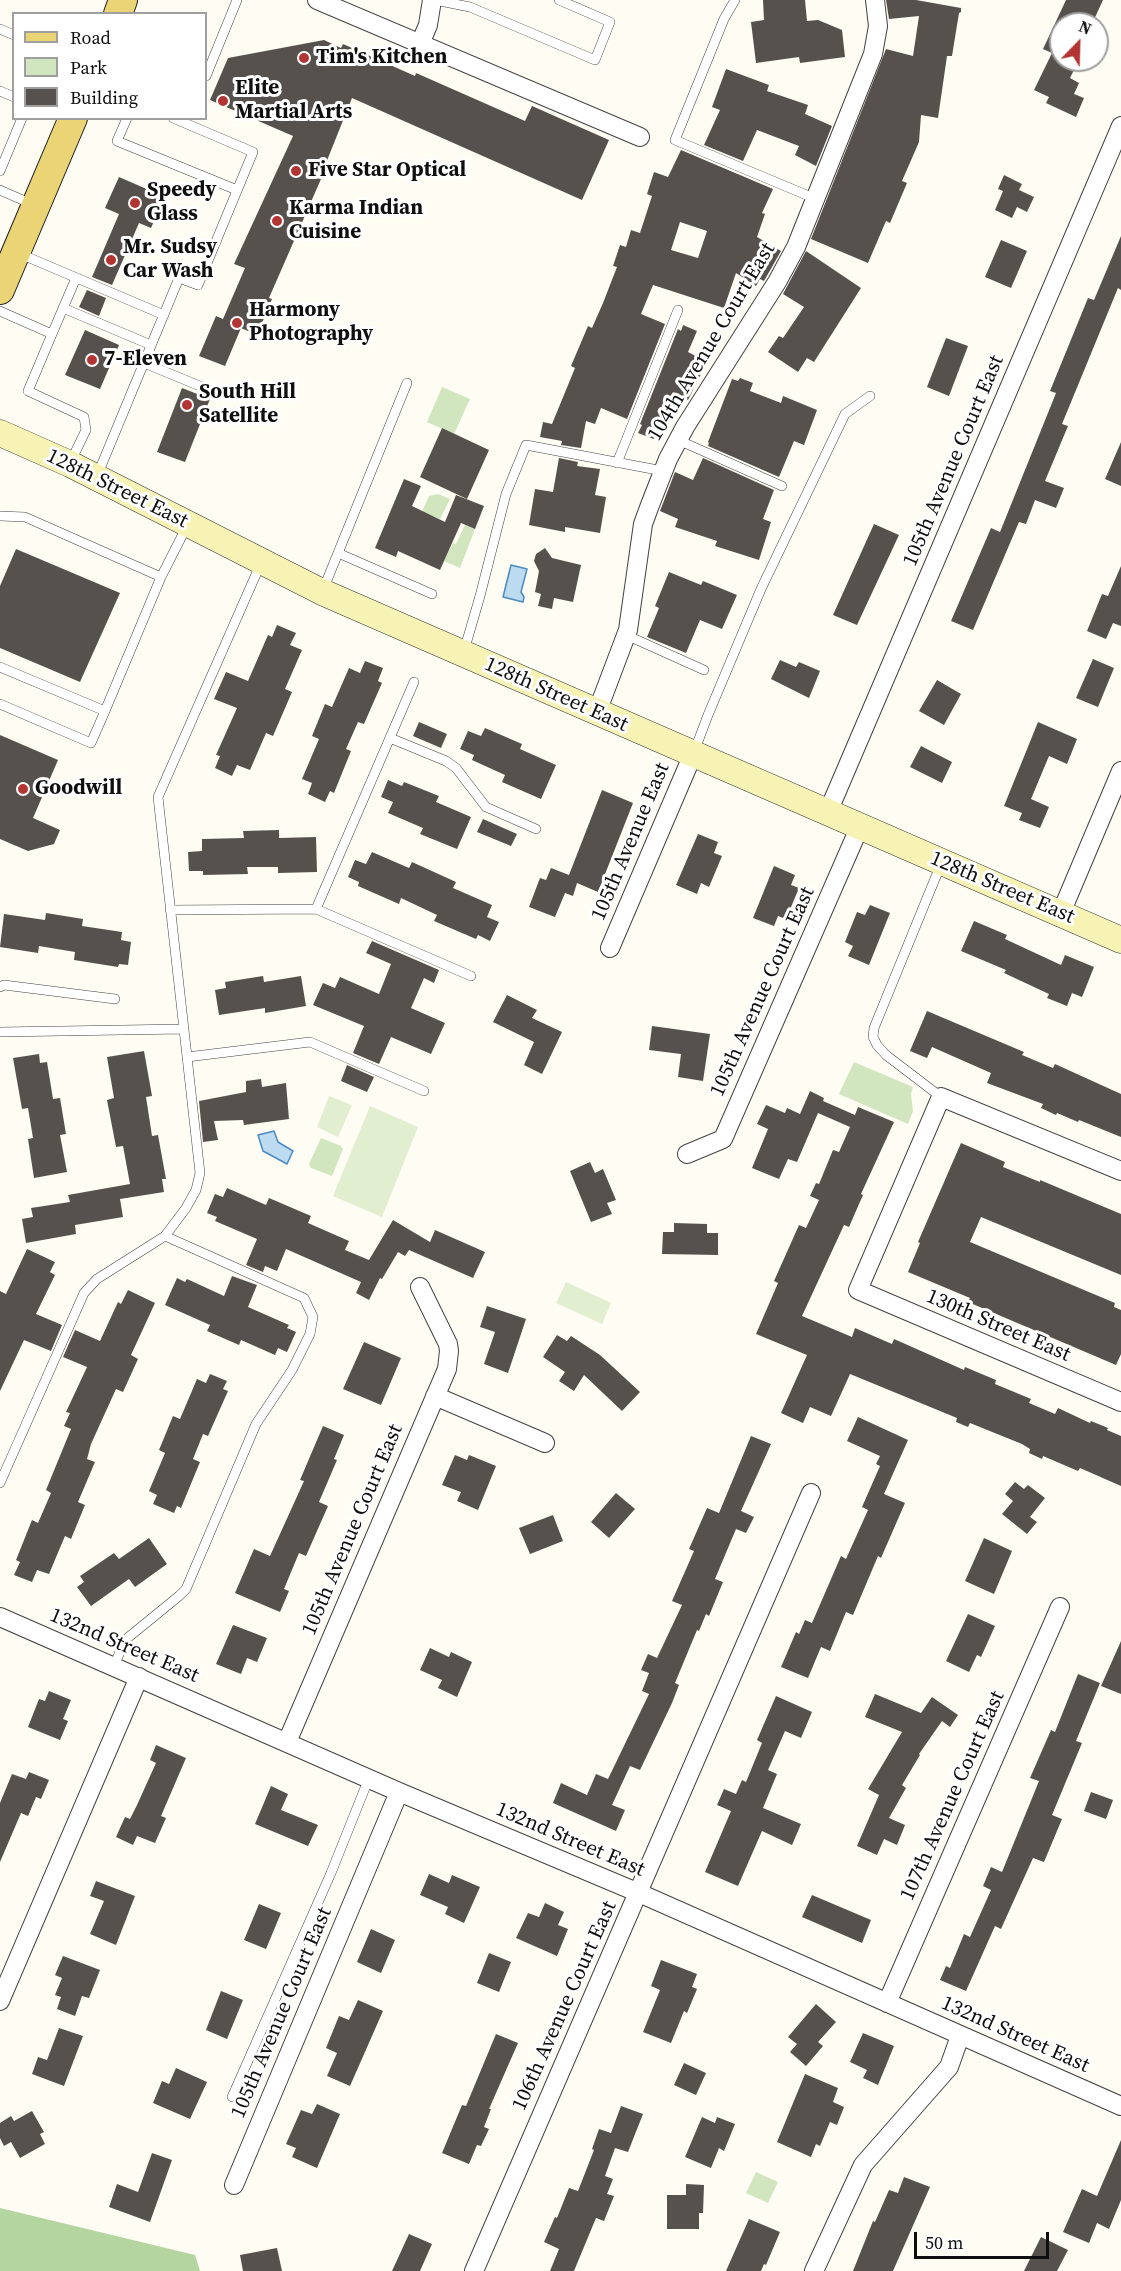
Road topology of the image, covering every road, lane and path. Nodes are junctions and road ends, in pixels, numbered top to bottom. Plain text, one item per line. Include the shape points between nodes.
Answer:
1 (237, 0) edge
2 (317, 0) edge
3 (433, 0) edge
4 (559, 0) edge
5 (735, 0) edge
6 (875, 0) edge
7 (420, 44) junction
8 (207, 74) edge
9 (21, 120) edge
10 (70, 120) edge
11 (126, 120) edge
12 (187, 121) edge
13 (1121, 126) edge
14 (640, 137) dead end
15 (0, 171) edge
16 (0, 190) edge
17 (237, 190) junction
18 (816, 199) junction
19 (36, 206) junction
20 (16, 252) junction
21 (76, 278) junction
22 (0, 290) edge
23 (63, 308) junction
24 (678, 310) dead end
25 (0, 311) edge
26 (164, 315) junction
27 (52, 333) junction
28 (151, 345) junction
29 (144, 363) junction
30 (407, 383) dead end
31 (212, 391) dead end
32 (870, 396) dead end
33 (0, 433) edge
34 (678, 440) junction
35 (616, 463) junction
36 (70, 464) junction
37 (663, 471) junction
38 (96, 477) junction
39 (782, 486) dead end
40 (0, 516) edge
41 (188, 524) junction
42 (338, 553) junction
43 (262, 561) junction
44 (161, 577) junction
45 (322, 592) junction
46 (432, 594) dead end
47 (626, 636) junction
48 (463, 654) junction
49 (0, 667) edge
50 (704, 670) dead end
51 (414, 682) dead end
52 (0, 704) edge
53 (105, 711) junction
54 (597, 712) junction
55 (390, 738) junction
56 (693, 754) junction
57 (1121, 771) edge
58 (828, 813) junction
59 (860, 826) junction
60 (536, 829) dead end
61 (942, 862) junction
62 (316, 909) junction
63 (170, 910) junction
64 (1061, 914) junction
65 (1121, 939) edge
66 (610, 948) dead end
67 (471, 976) dead end
68 (0, 987) edge
69 (116, 999) dead end
70 (183, 1029) junction
71 (0, 1032) edge
72 (187, 1057) junction
73 (424, 1091) dead end
74 (941, 1097) junction
75 (687, 1154) dead end
76 (1121, 1171) edge
77 (165, 1236) junction
78 (420, 1287) dead end
79 (435, 1396) junction
80 (1121, 1402) edge
81 (545, 1443) dead end
82 (0, 1483) edge
83 (811, 1493) dead end
84 (1060, 1607) dead end
85 (0, 1617) edge
86 (114, 1666) junction
87 (139, 1677) junction
88 (287, 1742) junction
89 (369, 1778) junction
90 (399, 1792) junction
91 (639, 1893) junction
92 (0, 2001) edge
93 (887, 2003) junction
94 (960, 2036) junction
95 (232, 2097) dead end
96 (1121, 2106) edge
97 (234, 2185) dead end
98 (474, 2271) edge
99 (814, 2271) edge

1 - 8 lane
2 - 7 street
3 - 4 lane via 470,7 595,60 610,22
3 - 7 street
5 - 18 lane via 675,140
6 - 18 street, 104th Avenue Court East via 878,26 873,54
7 - 14 street
9 - 15 lane
10 - 19 main road
11 - 17 lane via 117,141
12 - 17 lane via 253,152
13 - 58 street, 105th Avenue Court East
16 - 19 lane
17 - 26 lane via 198,285 179,278
18 - 34 street, 104th Avenue Court East via 777,282
19 - 20 main road
20 - 21 lane
20 - 22 main road
21 - 23 lane
21 - 26 lane
23 - 27 lane
23 - 28 lane
24 - 35 lane
25 - 27 lane
26 - 28 lane
27 - 36 lane via 28,391 84,417 86,430
28 - 29 lane
29 - 31 lane
29 - 38 lane
30 - 42 lane
32 - 56 lane via 844,414 761,589
33 - 36 street, 128th Street East
34 - 37 street, 104th Avenue Court East
34 - 39 lane
35 - 37 lane
35 - 48 lane via 526,445 506,494
36 - 38 street, 128th Street East
37 - 47 street, 104th Avenue Court East via 643,524
38 - 41 street, 128th Street East
40 - 44 lane via 25,517
41 - 43 street, 128th Street East
41 - 44 lane
42 - 45 lane
42 - 46 lane
43 - 45 street, 128th Street East
43 - 63 lane via 158,797
44 - 53 lane
45 - 48 street, 128th Street East
47 - 50 lane
47 - 54 street, 104th Avenue Court East
48 - 54 street, 128th Street East
49 - 53 lane
51 - 55 lane
52 - 53 lane via 91,743
54 - 56 street, 128th Street East
55 - 60 lane via 446,761 486,807
55 - 62 lane
56 - 58 street, 128th Street East
56 - 66 street, 105th Avenue East
57 - 64 street
58 - 59 street, 128th Street East
59 - 61 street, 128th Street East
59 - 75 street, 105th Avenue Court East via 723,1139
61 - 64 street, 128th Street East
61 - 74 lane via 873,1037 886,1055
62 - 63 lane
62 - 67 lane
63 - 70 lane
64 - 65 street, 128th Street East
68 - 69 lane
70 - 71 lane
70 - 72 lane
72 - 73 lane via 310,1042
72 - 77 lane via 200,1173 191,1199
74 - 76 street
74 - 80 street, 130th Street East via 858,1290
77 - 82 lane via 97,1279 84,1293
77 - 86 lane via 304,1298 313,1317 292,1370 256,1424 186,1588 124,1640
78 - 79 street, 105th Avenue Court East via 449,1352
79 - 81 street
79 - 88 street, 105th Avenue Court East
83 - 91 street, 106th Avenue Court East
84 - 93 street, 107th Avenue Court East
85 - 86 street, 132nd Street East
86 - 87 street, 132nd Street East
87 - 88 street, 132nd Street East
87 - 92 street
88 - 89 street, 132nd Street East
89 - 90 street, 132nd Street East
89 - 95 lane
90 - 91 street, 132nd Street East
90 - 97 street, 105th Avenue Court East
91 - 93 street, 132nd Street East
91 - 98 street, 106th Avenue Court East
93 - 94 street, 132nd Street East
94 - 96 street, 132nd Street East
94 - 99 street via 949,2067 863,2165

